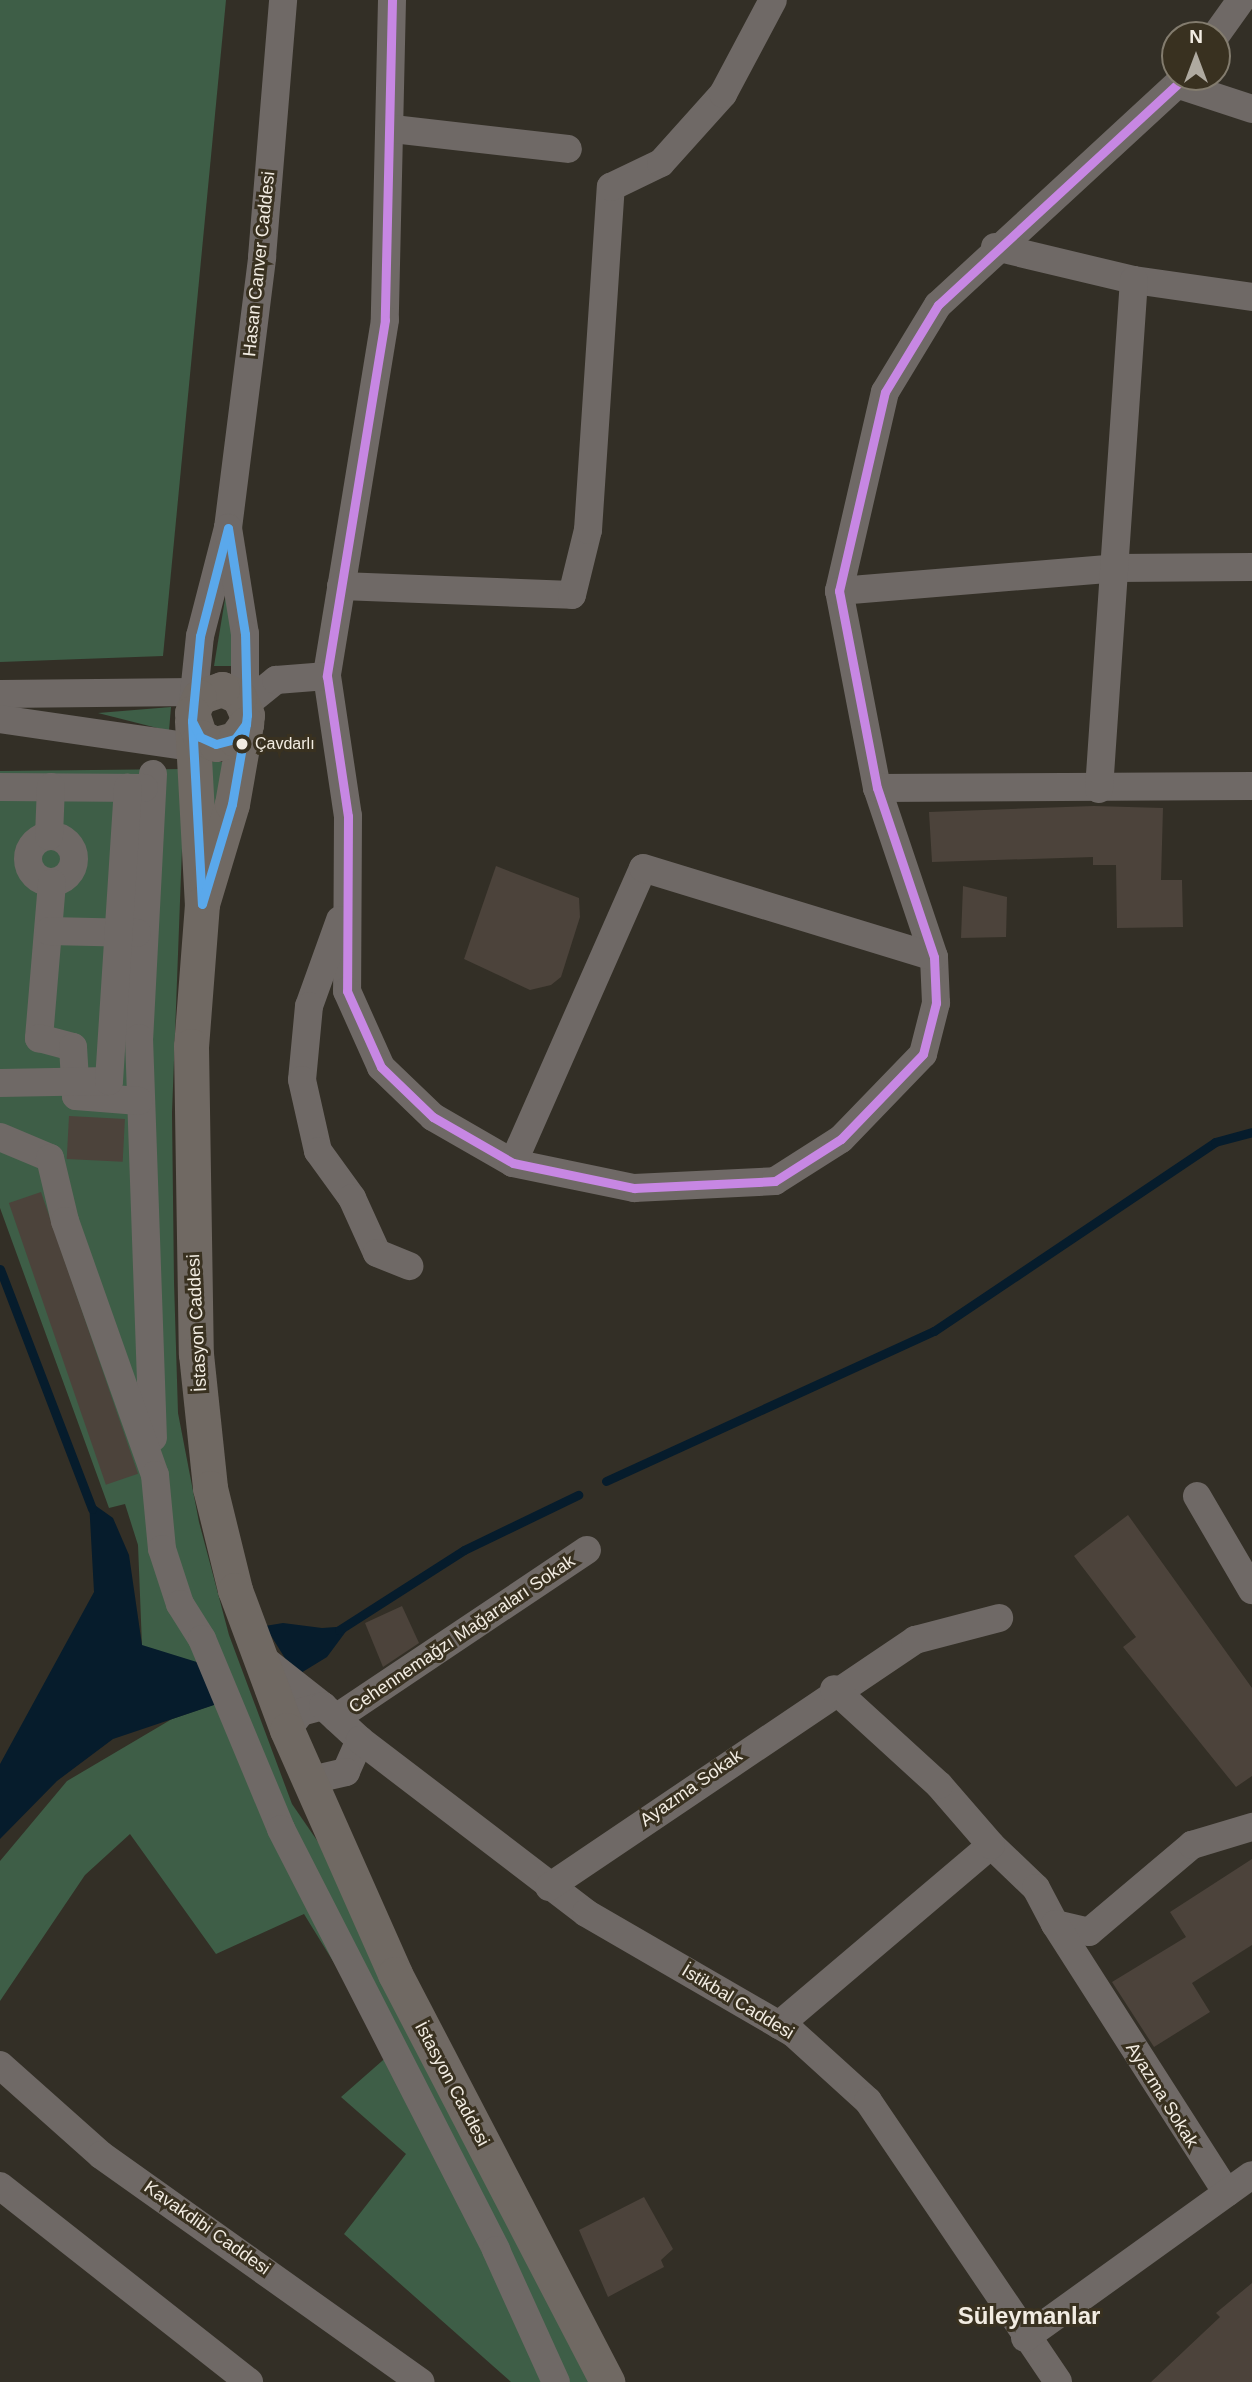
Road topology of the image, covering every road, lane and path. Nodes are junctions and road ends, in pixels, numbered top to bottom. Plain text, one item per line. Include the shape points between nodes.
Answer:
1 (284, 0) edge
2 (392, 0) edge
3 (773, 0) edge
4 (1241, 0) edge
5 (1226, 21) edge
6 (1171, 91) edge
7 (1207, 91) edge
8 (1252, 109) edge
9 (393, 129) junction
10 (568, 149) dead end
11 (995, 247) junction
12 (1134, 280) junction
13 (1252, 297) edge
14 (228, 528) junction
15 (1252, 567) edge
16 (1116, 568) junction
17 (341, 586) junction
18 (839, 591) junction
19 (327, 676) junction
20 (0, 694) edge
21 (245, 715) junction
22 (192, 718) junction
23 (0, 719) edge
24 (145, 784) junction
25 (1252, 786) edge
26 (0, 787) edge
27 (51, 787) junction
28 (877, 788) junction
29 (1099, 789) junction
30 (347, 897) junction
31 (202, 904) junction
32 (49, 931) junction
33 (118, 933) junction
34 (147, 933) junction
35 (934, 957) junction
36 (71, 1080) junction
37 (0, 1083) edge
38 (139, 1101) junction
39 (0, 1137) edge
40 (513, 1163) junction
41 (409, 1266) dead end
42 (157, 1494) junction
43 (1197, 1496) dead end
44 (587, 1550) dead end
45 (1252, 1590) edge
46 (999, 1618) dead end
47 (257, 1654) junction
48 (834, 1689) junction
49 (330, 1712) junction
50 (287, 1730) junction
51 (360, 1740) junction
52 (312, 1780) junction
53 (1252, 1827) edge
54 (991, 1845) junction
55 (549, 1887) junction
56 (1055, 1924) junction
57 (779, 2025) junction
58 (0, 2065) edge
59 (1252, 2175) edge
60 (0, 2186) edge
61 (1227, 2193) junction
62 (1026, 2338) junction
63 (249, 2382) edge
64 (421, 2382) edge
65 (556, 2382) edge
66 (607, 2382) edge
67 (1058, 2382) edge

1 - 14 street, Hasan Canver Caddesi via 262,257
2 - 9 street
3 - 17 street via 723,94 661,163 611,187 588,530 572,595
4 - 5 street
6 - 11 street
7 - 8 street
9 - 10 street
9 - 17 street via 385,320
11 - 12 street
11 - 18 street via 938,305 885,392
12 - 13 street
12 - 16 street
14 - 21 street, Hasan Canver Caddesi via 245,634
14 - 22 street, Hasan Canver Caddesi via 200,636
15 - 16 street
16 - 18 street
16 - 29 street
17 - 19 street
18 - 28 street
19 - 21 street via 275,680
19 - 30 street via 348,816
20 - 22 street
21 - 22 main road via 235,739 216,744 200,737
21 - 31 main road, İstasyon Caddesi via 232,804
22 - 23 street
22 - 31 main road, İstasyon Caddesi
24 - 27 street
24 - 33 street
24 - 34 street
25 - 29 street
26 - 27 street
27 - 32 street via 49,836 71,846 75,860 69,875 52,883
28 - 29 street
28 - 35 street
30 - 40 street via 347,991 381,1067 433,1117
30 - 41 street via 309,1006 302,1080 318,1152 352,1198 377,1253
31 - 47 main road, İstasyon Caddesi via 191,1046 196,1354 210,1488
32 - 33 street
32 - 36 street via 39,1038 73,1047
33 - 34 street
33 - 36 street via 109,1081
34 - 38 street
35 - 40 street via 936,1003 923,1054 841,1139 775,1181 634,1188
35 - 40 street via 643,868
36 - 37 street
36 - 38 street via 76,1096
38 - 42 street
39 - 42 street via 50,1158
42 - 65 street via 171,1579 281,1829
43 - 45 street
44 - 49 street, Cehennemağzı Mağaraları Sokak
46 - 48 street, Ayazma Sokak via 915,1640
47 - 49 street, İstikbal Caddesi
47 - 50 main road, İstasyon Caddesi
48 - 54 street, Ayazma Sokak via 939,1785
48 - 55 street, Ayazma Sokak
49 - 50 street via 301,1712
49 - 51 street, İstikbal Caddesi
50 - 52 main road
51 - 52 street via 346,1772
51 - 55 street, İstikbal Caddesi
52 - 66 main road, İstasyon Caddesi via 395,1975
53 - 56 street via 1192,1845 1089,1932
54 - 56 street, Ayazma Sokak via 1036,1888
54 - 57 street
55 - 57 street, İstikbal Caddesi
56 - 61 street, Ayazma Sokak
57 - 62 street, İstikbal Caddesi via 868,2101
58 - 64 street, Kavakdibi Caddesi via 101,2155
59 - 61 street
60 - 63 street
61 - 62 street
62 - 67 street, İstikbal Caddesi

